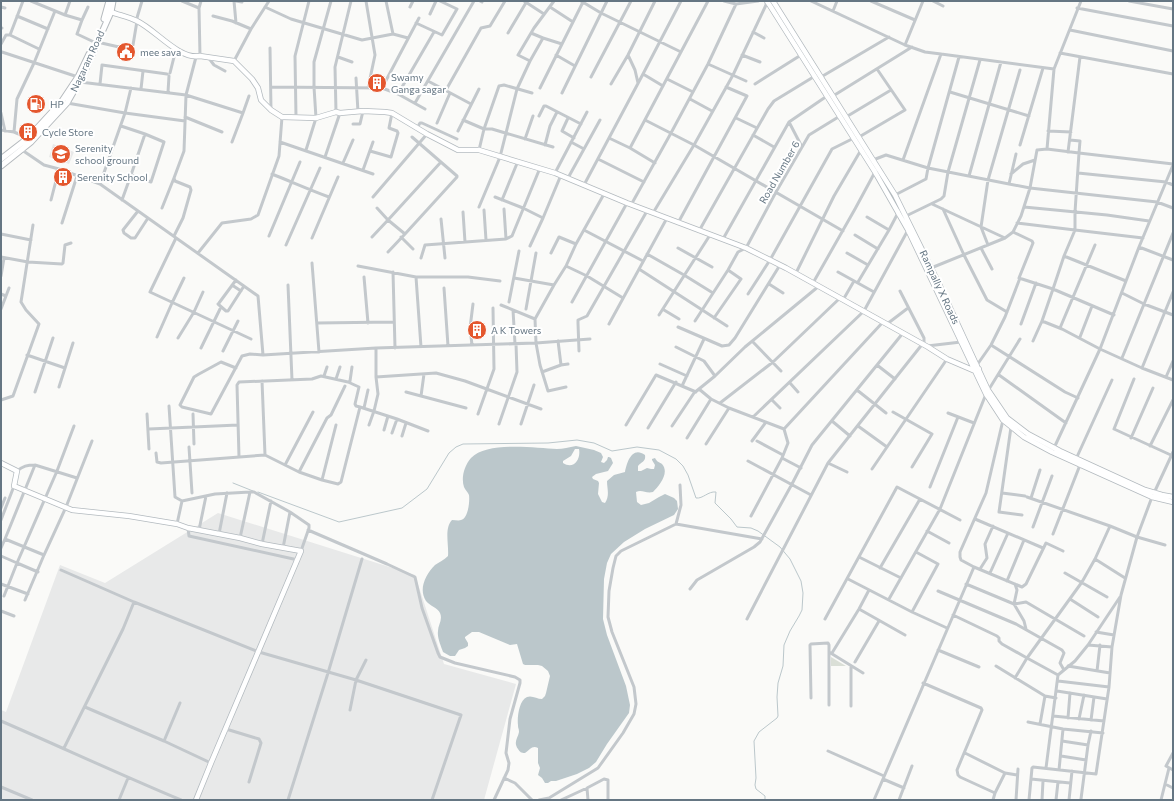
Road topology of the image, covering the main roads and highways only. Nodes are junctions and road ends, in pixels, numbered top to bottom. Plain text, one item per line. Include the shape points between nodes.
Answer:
1 (109, 1) edge
2 (113, 1) edge
3 (96, 42) junction
4 (79, 80) junction
5 (8, 157) junction
6 (1, 159) edge
7 (1, 166) edge

1 - 3 main road, Nagaram Road
2 - 3 main road, Nagaram Road via 111,12
3 - 4 main road, Nagaram Road
4 - 5 main road, Nagaram Road
4 - 5 main road, Nagaram Road via 67,103 31,142
5 - 6 main road, Nagaram Road
5 - 7 main road, Nagaram Road

